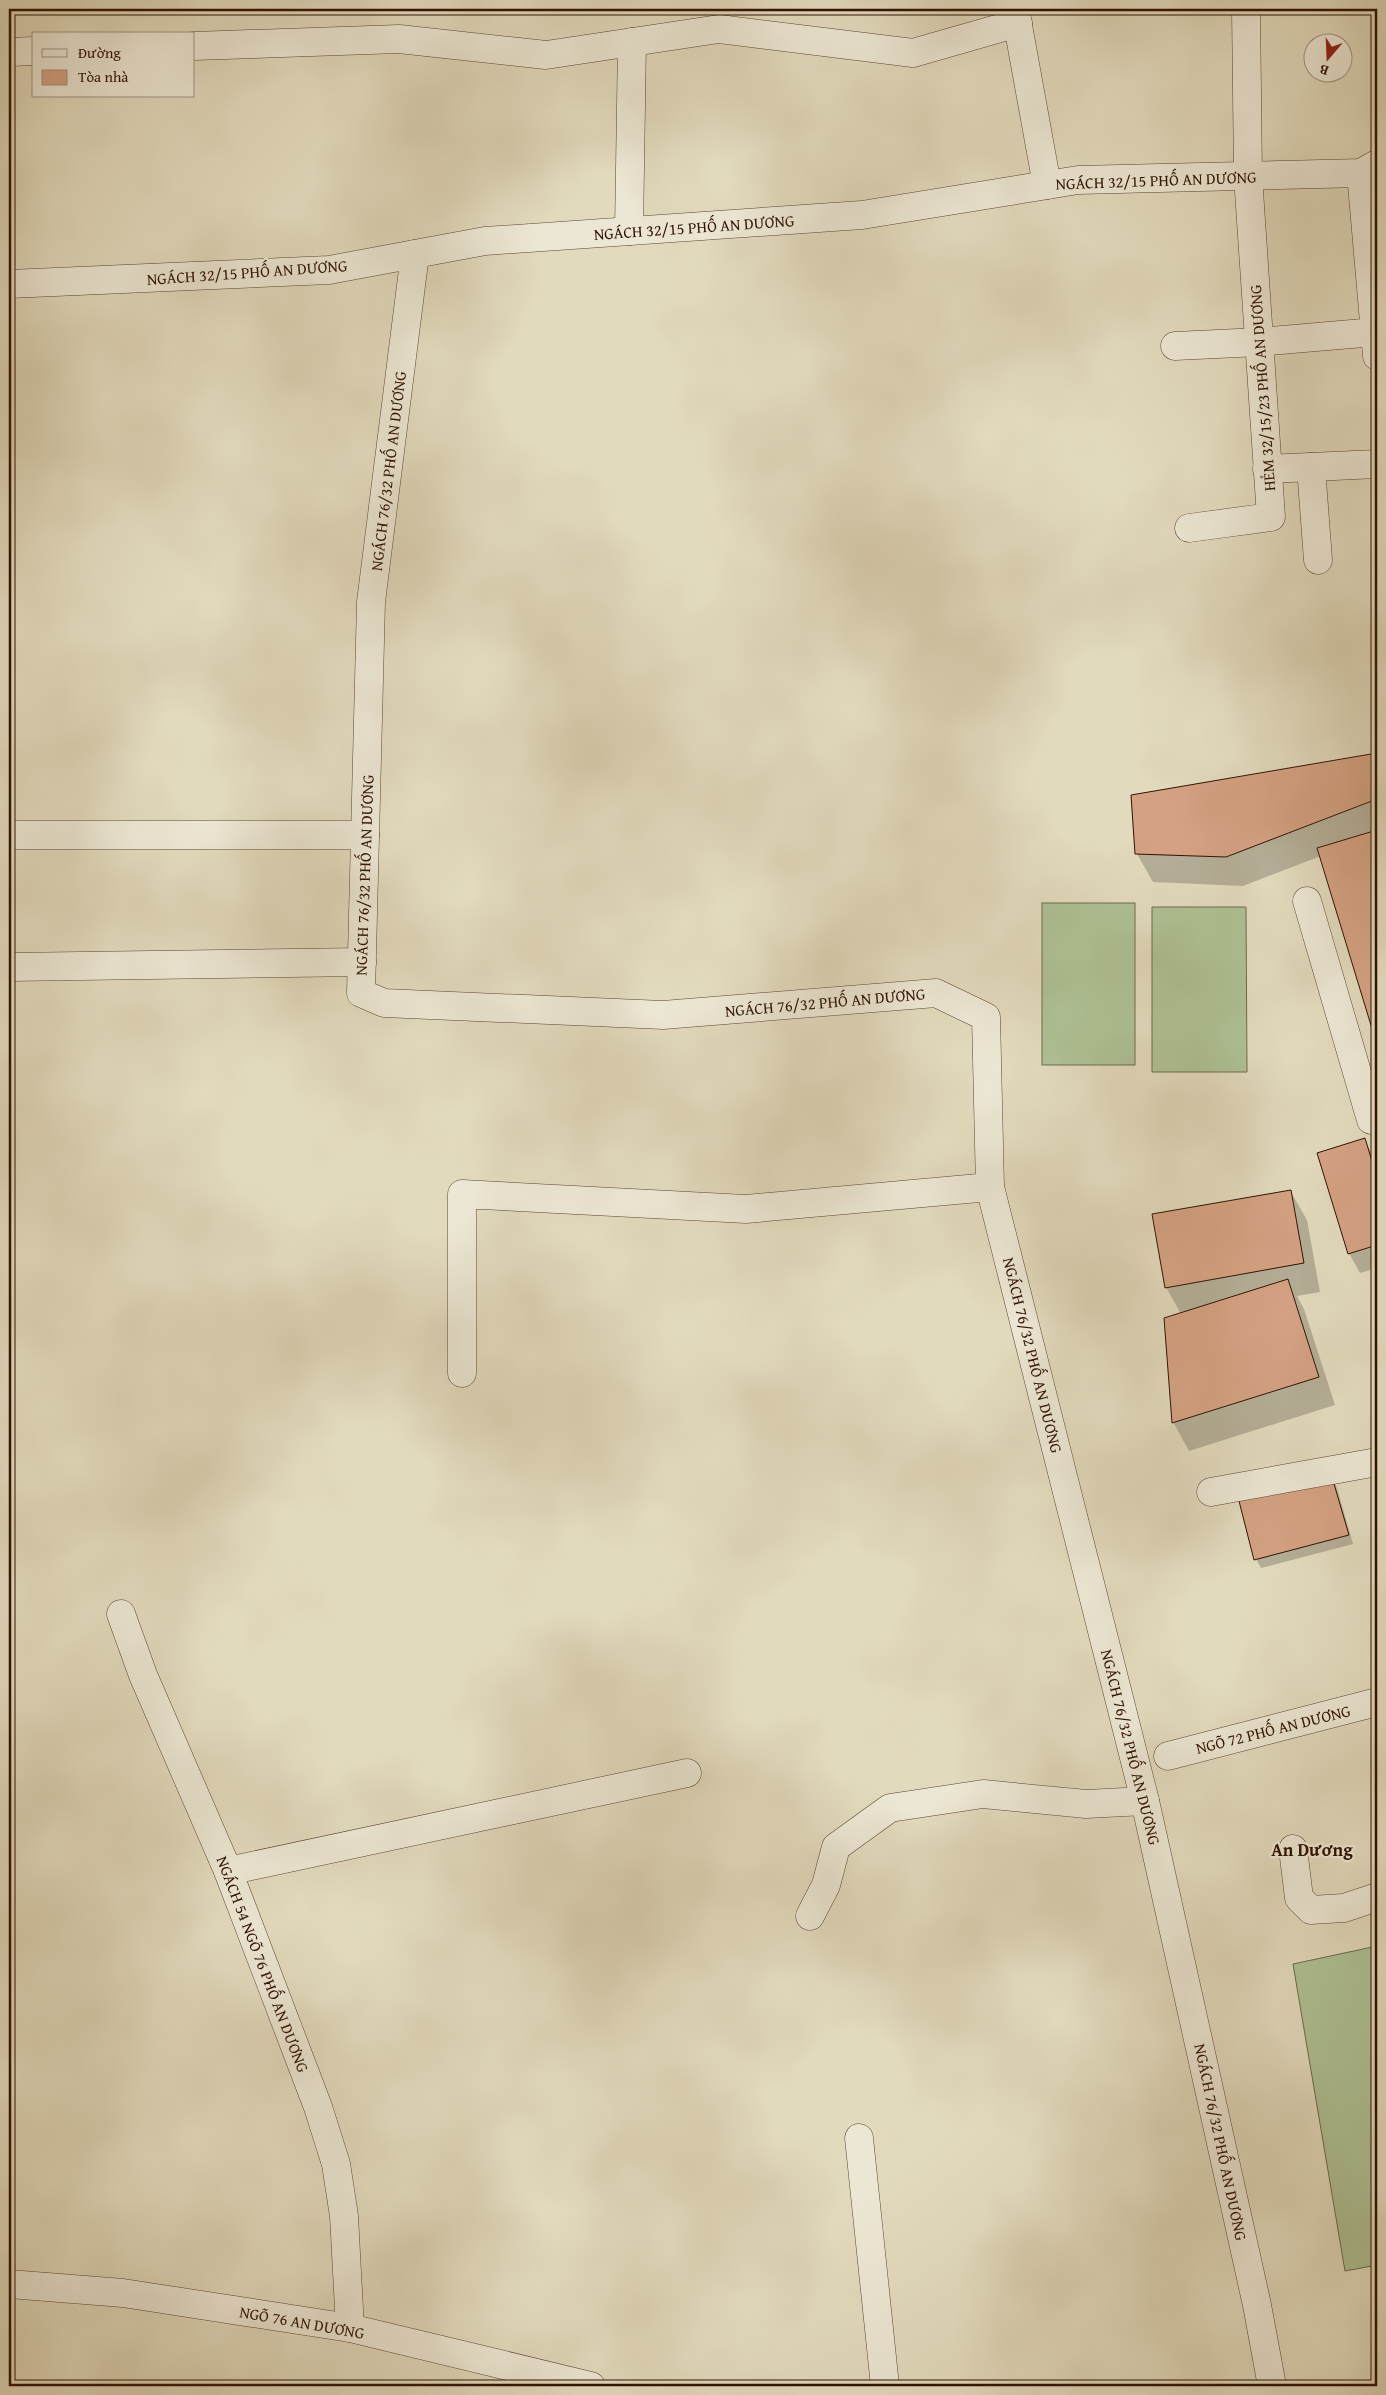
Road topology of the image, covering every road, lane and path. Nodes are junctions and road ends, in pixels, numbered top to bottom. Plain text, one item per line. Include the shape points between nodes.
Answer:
1 (1246, 9) edge
2 (1016, 16) edge
3 (632, 42) junction
4 (195, 46) edge
5 (32, 51) edge
6 (9, 52) edge
7 (1369, 169) edge
8 (1248, 176) junction
9 (1047, 185) junction
10 (629, 231) junction
11 (415, 254) junction
12 (9, 284) edge
13 (1259, 342) junction
14 (1376, 344) edge
15 (1175, 346) dead end
16 (1377, 464) edge
17 (1311, 468) junction
18 (1267, 469) junction
19 (1189, 528) dead end
20 (1318, 560) dead end
21 (9, 835) edge
22 (365, 836) junction
23 (1307, 901) dead end
24 (362, 962) junction
25 (9, 966) edge
26 (1377, 1119) edge
27 (990, 1187) junction
28 (462, 1373) dead end
29 (1377, 1462) edge
30 (1211, 1492) dead end
31 (121, 1614) dead end
32 (1377, 1702) edge
33 (1168, 1756) dead end
34 (687, 1773) dead end
35 (1146, 1802) junction
36 (1293, 1849) dead end
37 (228, 1870) junction
38 (1377, 1897) edge
39 (810, 1916) dead end
40 (859, 2138) dead end
41 (9, 2284) edge
42 (350, 2328) junction
43 (592, 2386) edge
44 (886, 2386) edge
45 (1272, 2386) edge

1 - 8 street, HẺM 32/15/23 PHỐ AN DƯƠNG
2 - 3 street via 913,54 719,29
2 - 9 street
3 - 4 street via 546,55 399,39
3 - 10 street
5 - 6 street
7 - 8 street, NGÁCH 32/15 PHỐ AN DƯƠNG
7 - 14 street
8 - 9 street, NGÁCH 32/15 PHỐ AN DƯƠNG via 1078,180
8 - 13 street, HẺM 32/15/23 PHỐ AN DƯƠNG
9 - 10 street, NGÁCH 32/15 PHỐ AN DƯƠNG via 862,215
10 - 11 street, NGÁCH 32/15 PHỐ AN DƯƠNG via 485,241
11 - 12 street, NGÁCH 32/15 PHỐ AN DƯƠNG via 329,270
11 - 22 street, NGÁCH 76/32 PHỐ AN DƯƠNG via 371,602
13 - 14 street
13 - 15 street
13 - 18 street, HẺM 32/15/23 PHỐ AN DƯƠNG
16 - 17 street
17 - 18 street
17 - 20 street
18 - 19 street, HẺM 32/15/23 PHỐ AN DƯƠNG via 1271,517
21 - 22 street
22 - 24 street, NGÁCH 76/32 PHỐ AN DƯƠNG
23 - 26 street via 1371,1120
24 - 25 street
24 - 27 street, NGÁCH 76/32 PHỐ AN DƯƠNG via 361,993 384,1003 663,1015 936,993 986,1017
27 - 28 street via 746,1209 462,1194
27 - 35 street, NGÁCH 76/32 PHỐ AN DƯƠNG
29 - 30 street
31 - 37 street, NGÁCH 54 NGÕ 76 PHỐ AN DƯƠNG via 143,1675
32 - 33 street, NGÕ 72 PHỐ AN DƯƠNG
34 - 37 street
35 - 39 street via 1086,1804 983,1794 890,1808 836,1847 826,1886
35 - 45 street, NGÁCH 76/32 PHỐ AN DƯƠNG
36 - 38 street via 1299,1898 1311,1910 1344,1908
37 - 42 street, NGÁCH 54 NGÕ 76 PHỐ AN DƯƠNG via 318,2107 336,2164 344,2216
40 - 44 street
41 - 42 street, NGÕ 76 AN DƯƠNG via 123,2293
42 - 43 street, NGÕ 76 AN DƯƠNG

